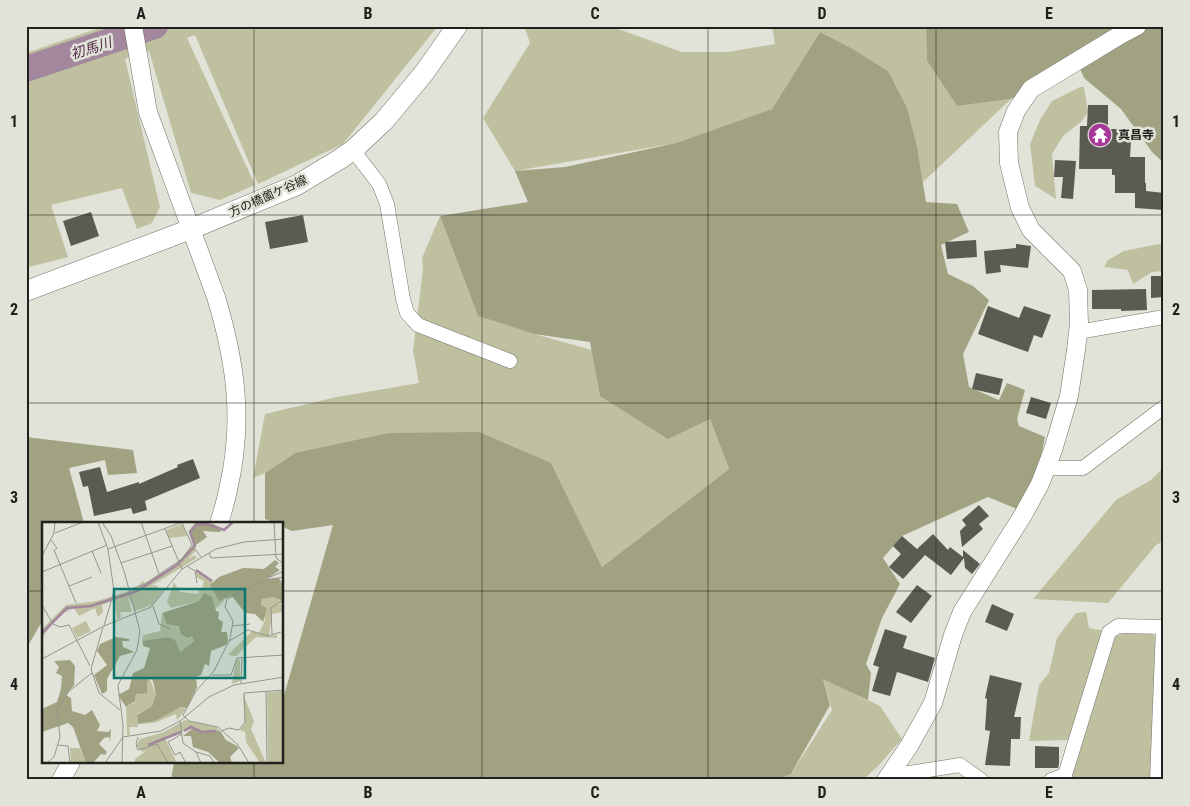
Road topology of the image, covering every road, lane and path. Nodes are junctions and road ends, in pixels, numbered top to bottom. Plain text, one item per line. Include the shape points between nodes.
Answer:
1 (133, 26) edge
2 (457, 26) edge
3 (1137, 26) edge
4 (353, 150) junction
5 (191, 229) junction
6 (26, 291) edge
7 (1164, 317) edge
8 (1078, 332) junction
9 (510, 361) dead end
10 (1164, 407) edge
11 (1046, 468) junction
12 (220, 522) edge
13 (1164, 627) edge
14 (69, 764) edge
15 (888, 778) edge
16 (61, 780) edge
17 (981, 780) edge
18 (1051, 780) edge
19 (1157, 780) edge

1 - 5 street via 148,112
2 - 4 main road, 方の橋薗ケ谷線 via 384,121
3 - 8 street via 1030,89 1008,132 1009,163 1020,208 1031,230 1072,271 1078,290
4 - 5 main road, 方の橋薗ケ谷線 via 298,185
4 - 9 street via 379,184 387,204 407,313 418,325
5 - 6 main road, 方の橋薗ケ谷線
5 - 12 street via 225,325 235,377 235,453
7 - 8 street
8 - 11 street via 1069,396
10 - 11 street via 1083,468
11 - 15 street via 1023,515 962,612 933,702
13 - 18 street via 1118,626 1109,632 1065,775
13 - 19 street
14 - 16 street
15 - 17 street via 960,765

